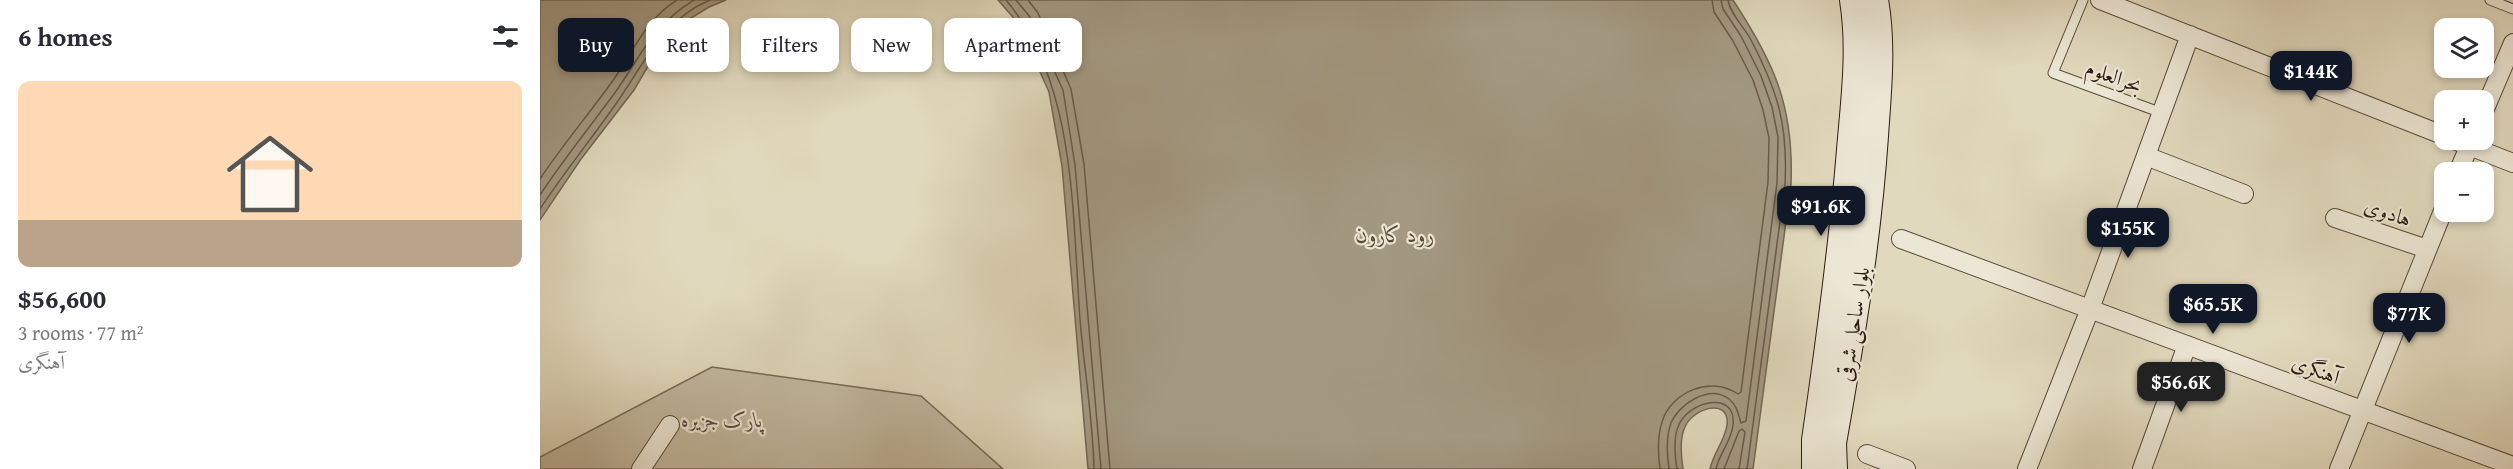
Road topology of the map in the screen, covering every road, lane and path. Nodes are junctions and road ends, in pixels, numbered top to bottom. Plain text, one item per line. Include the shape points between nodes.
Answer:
1 (1853, 0) edge
2 (1875, 0) edge
3 (2083, 0) edge
4 (2100, 0) edge
5 (2490, 0) edge
6 (2129, 5) edge
7 (2513, 9) edge
8 (2190, 35) junction
9 (2513, 43) edge
10 (2493, 90) edge
11 (2162, 113) junction
12 (2434, 132) edge
13 (2483, 150) edge
14 (2146, 156) junction
15 (2513, 163) edge
16 (2244, 194) dead end
17 (2335, 218) dead end
18 (2438, 222) edge
19 (1900, 239) dead end
20 (2427, 249) junction
21 (2090, 309) junction
22 (2187, 345) junction
23 (2362, 410) junction
24 (670, 425) dead end
25 (1867, 454) dead end
26 (1824, 464) edge
27 (2513, 466) edge
28 (641, 469) edge
29 (1906, 469) edge
30 (2027, 469) edge
31 (2142, 469) edge
32 (2339, 469) edge

1 - 26 main road, بلوار ساحلی شرقی via 1856,78 1841,259 1815,440
2 - 26 main road, بلوار ساحلی شرقی via 1879,78 1871,192 1833,443
3 - 11 lane, بحرالعلوم via 2053,73
4 - 6 street
5 - 7 lane
6 - 8 street
8 - 11 street
8 - 12 street
9 - 10 street
11 - 14 street
13 - 15 street
14 - 16 street
14 - 21 street
17 - 20 street, هادوی
18 - 20 street
19 - 21 street, آهنگری
20 - 23 street
21 - 22 street, آهنگری
21 - 30 street
22 - 23 street, آهنگری
22 - 31 street
23 - 27 street, آهنگری
23 - 32 street
24 - 28 street
25 - 29 street

